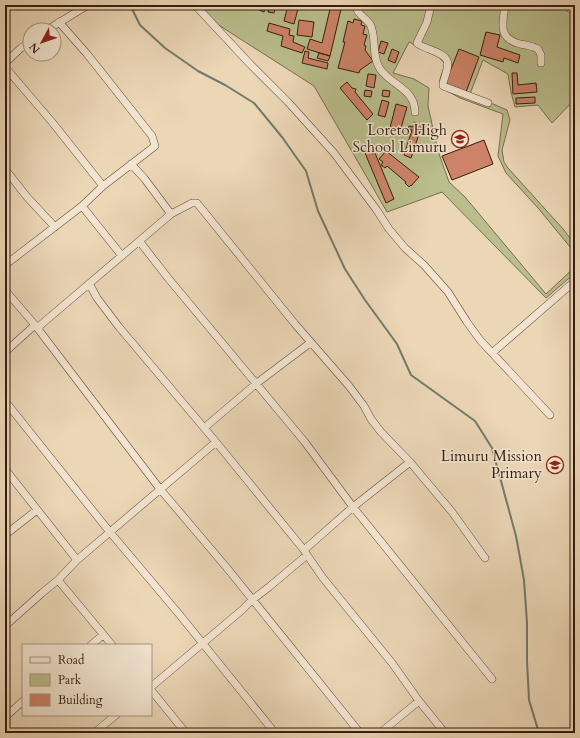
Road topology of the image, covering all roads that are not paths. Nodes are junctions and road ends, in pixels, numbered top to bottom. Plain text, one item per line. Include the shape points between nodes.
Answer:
1 (88, 5) edge
2 (195, 5) edge
3 (356, 5) edge
4 (431, 5) edge
5 (504, 5) edge
6 (59, 22) edge
7 (62, 25) edge
8 (22, 49) edge
9 (5, 63) edge
10 (541, 63) dead end
11 (5, 67) edge
12 (488, 103) dead end
13 (415, 112) dead end
14 (131, 164) junction
15 (5, 169) edge
16 (104, 186) junction
17 (82, 206) junction
18 (172, 214) junction
19 (54, 227) junction
20 (140, 242) junction
21 (122, 256) junction
22 (5, 265) edge
23 (575, 281) edge
24 (90, 285) junction
25 (5, 290) edge
26 (36, 327) junction
27 (310, 342) junction
28 (5, 352) edge
29 (492, 353) junction
30 (257, 383) junction
31 (5, 401) edge
32 (550, 415) dead end
33 (204, 428) junction
34 (216, 442) junction
35 (410, 462) junction
36 (5, 469) edge
37 (160, 489) junction
38 (353, 507) junction
39 (37, 510) junction
40 (110, 531) junction
41 (5, 535) edge
42 (306, 553) junction
43 (485, 558) dead end
44 (77, 560) junction
45 (58, 580) junction
46 (252, 600) junction
47 (5, 626) edge
48 (103, 635) junction
49 (92, 644) edge
50 (111, 644) edge
51 (202, 644) junction
52 (492, 679) dead end
53 (152, 686) edge
54 (152, 691) edge
55 (419, 701) junction
56 (22, 702) edge
57 (115, 716) edge
58 (5, 717) edge
59 (94, 733) edge
60 (186, 733) edge
61 (275, 733) edge
62 (360, 733) edge
63 (380, 733) edge
64 (445, 733) edge

1 - 6 street
2 - 29 street via 334,153 389,229 448,292 467,322
3 - 13 street via 358,12 370,26 379,68 405,90 415,104
4 - 12 street via 427,22 417,43 447,59 444,86
5 - 10 street via 504,35 514,42 538,50 541,54
7 - 14 street via 152,136 154,146
8 - 9 street
11 - 16 street
14 - 16 street
14 - 18 street
15 - 19 street
16 - 17 street
17 - 19 street
17 - 21 street
18 - 20 street
18 - 27 street via 192,203 197,203
19 - 22 street
20 - 21 street
20 - 30 street
21 - 24 street
23 - 29 street
24 - 26 street
24 - 33 street via 119,327
25 - 26 street
26 - 28 street
26 - 37 street
27 - 30 street
27 - 35 street via 349,386 381,432
29 - 32 street
30 - 33 street
30 - 38 street
31 - 40 street
33 - 34 street
34 - 37 street
34 - 42 street
35 - 38 street
35 - 43 street via 452,512
36 - 39 street
37 - 40 street
37 - 46 street
38 - 42 street
38 - 52 street
39 - 41 street
39 - 44 street
40 - 44 street
40 - 51 street
42 - 46 street via 270,587
42 - 55 street
44 - 45 street
45 - 47 street
45 - 48 street
46 - 51 street
46 - 62 street
48 - 49 street
48 - 50 street
51 - 53 street
51 - 61 street
54 - 60 street
55 - 63 street
55 - 64 street
56 - 58 street
57 - 59 street

